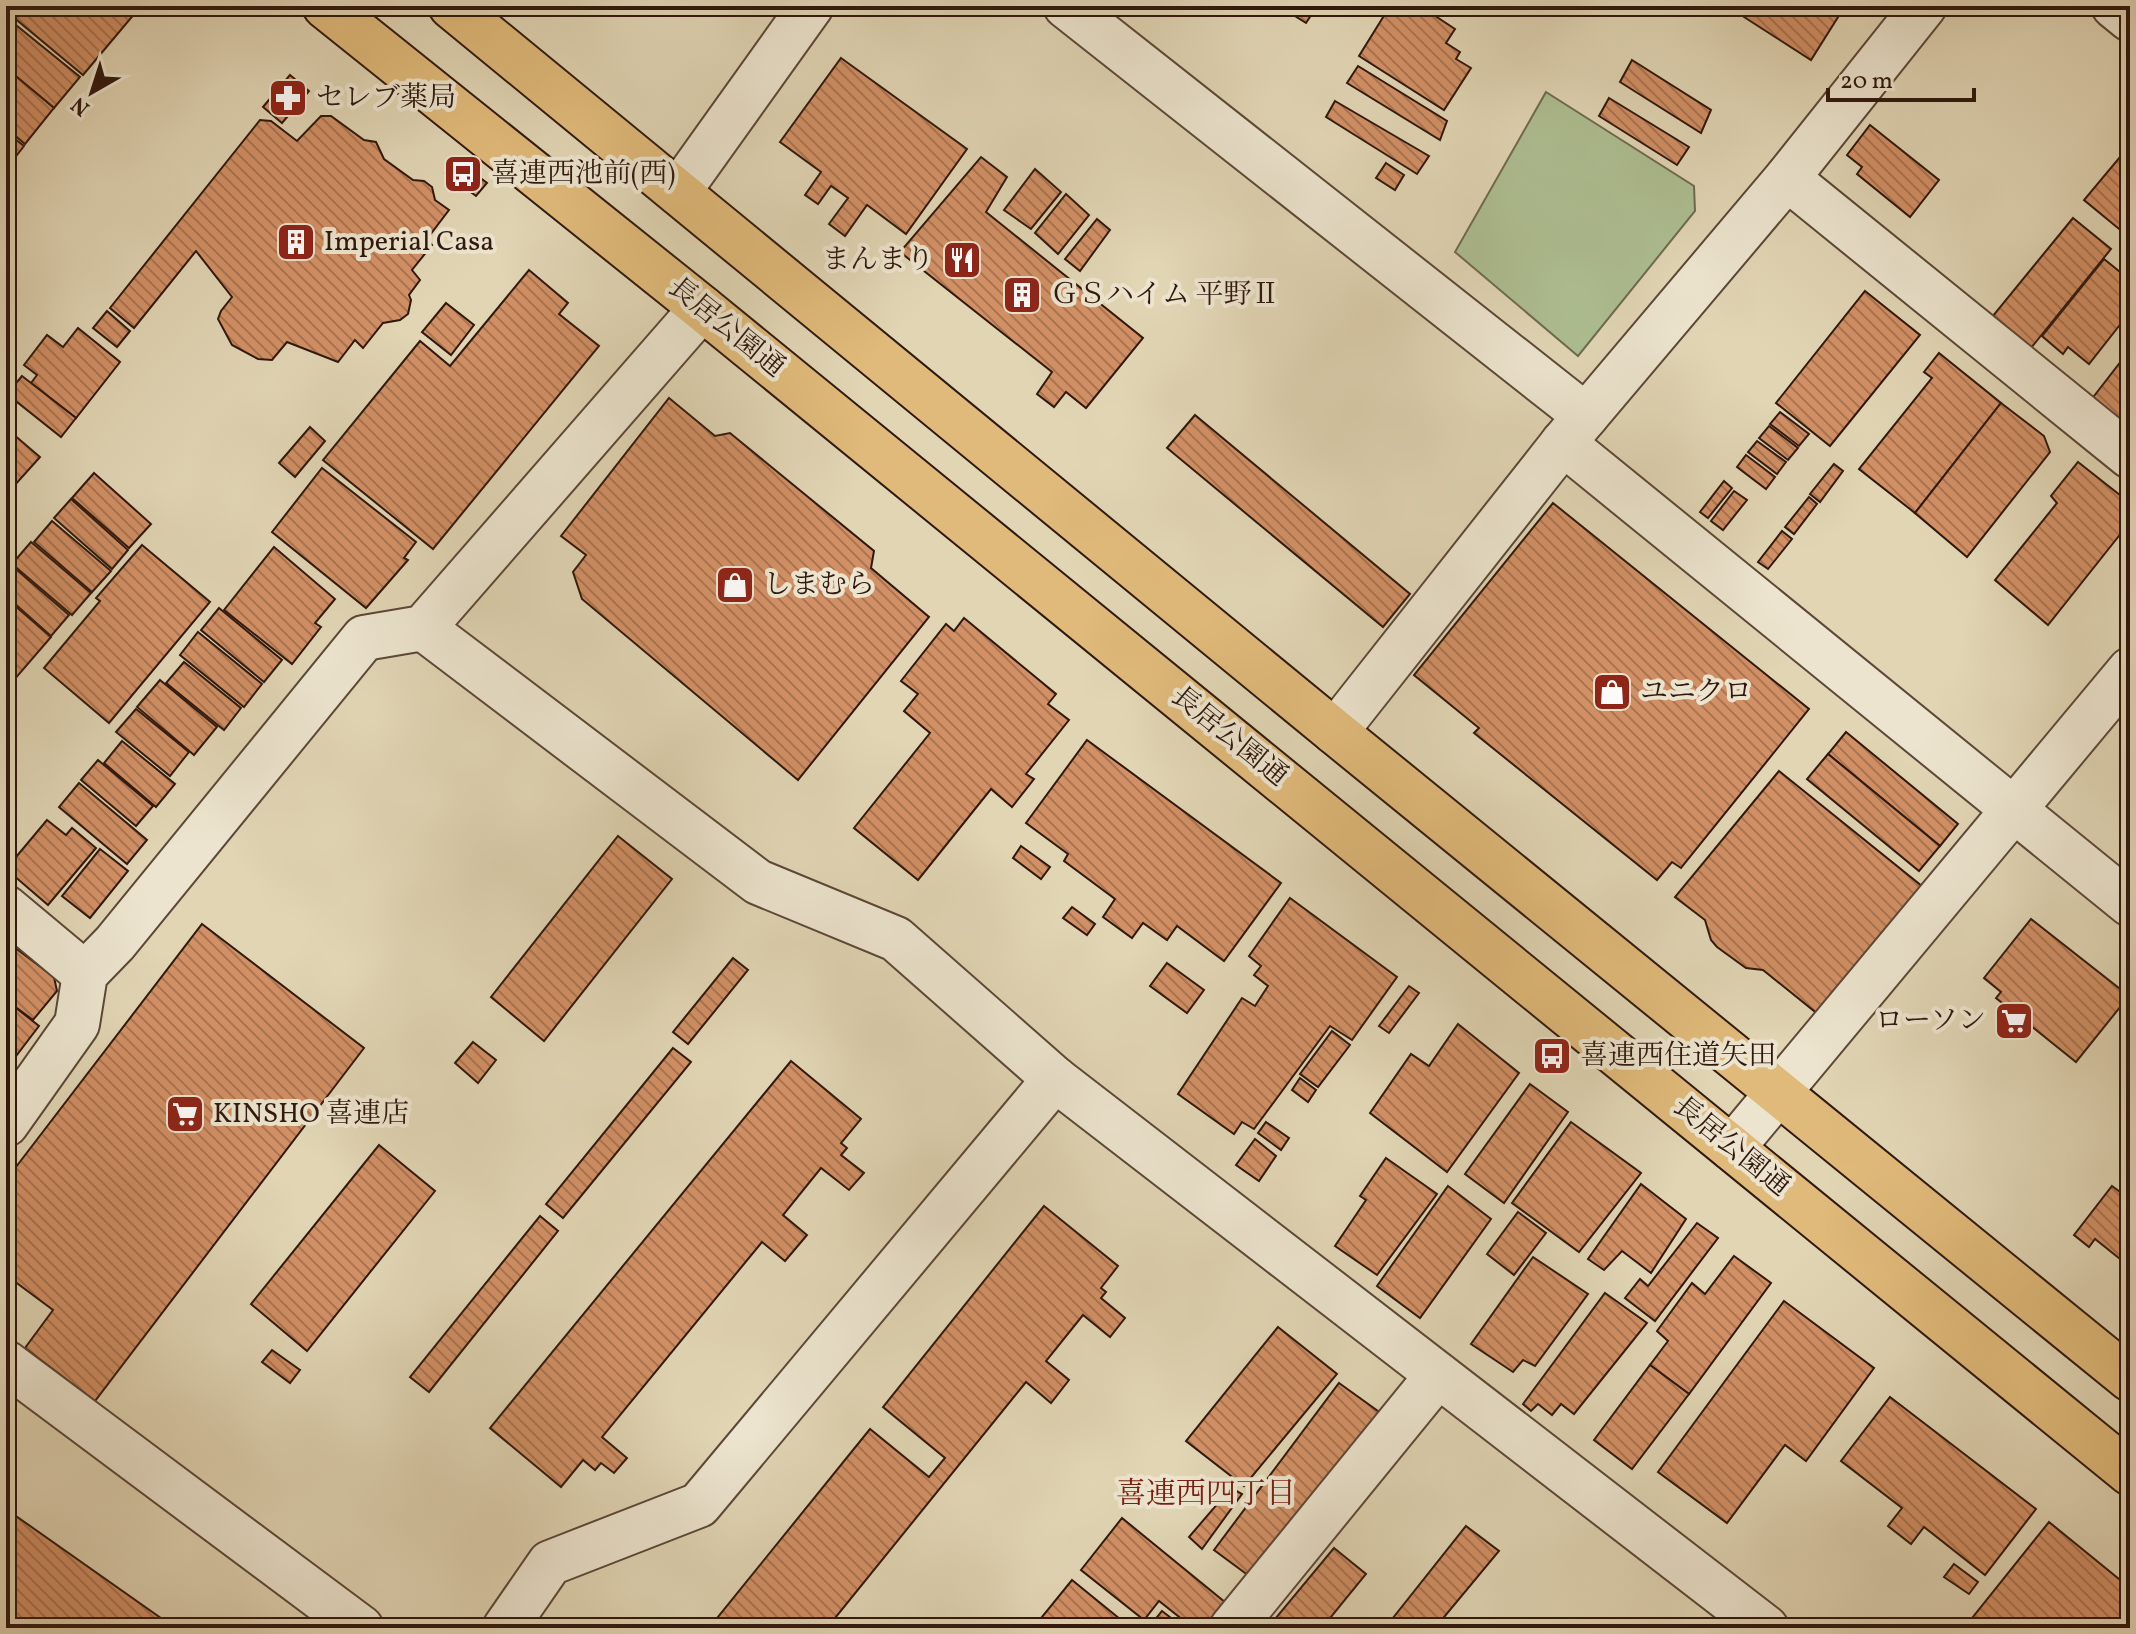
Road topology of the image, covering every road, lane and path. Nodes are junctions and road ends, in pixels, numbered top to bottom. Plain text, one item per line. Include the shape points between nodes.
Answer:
1 (325, 6) edge
2 (451, 6) edge
3 (811, 6) edge
4 (1066, 6) edge
5 (1924, 6) edge
6 (2114, 6) edge
7 (2130, 19) edge
8 (1787, 178) junction
9 (678, 192) junction
10 (702, 308) junction
11 (1575, 430) junction
12 (2130, 456) edge
13 (423, 628) junction
14 (2130, 670) edge
15 (1335, 732) junction
16 (2015, 809) junction
17 (2130, 904) edge
18 (6, 908) edge
19 (85, 974) junction
20 (1055, 1079) junction
21 (1777, 1092) junction
22 (6, 1124) edge
23 (1732, 1148) junction
24 (6, 1363) edge
25 (1438, 1375) junction
26 (2130, 1379) edge
27 (2130, 1473) edge
28 (361, 1628) edge
29 (505, 1628) edge
30 (1232, 1628) edge
31 (1766, 1628) edge

1 - 10 highway, 長居公園通
2 - 9 highway
3 - 9 street
4 - 11 street
5 - 8 street
6 - 7 street
8 - 11 street
8 - 12 street
9 - 15 highway
10 - 13 street
10 - 23 highway, 長居公園通
11 - 15 street
11 - 16 street
13 - 19 street via 364,638
13 - 20 street via 758,882 896,939
14 - 16 street
15 - 21 highway
16 - 17 street
16 - 21 street
18 - 19 street
19 - 22 street via 77,1024
20 - 25 street
20 - 29 street via 699,1505 550,1563
21 - 23 street
21 - 26 highway
23 - 27 highway, 長居公園通
24 - 28 street
25 - 30 street
25 - 31 street

